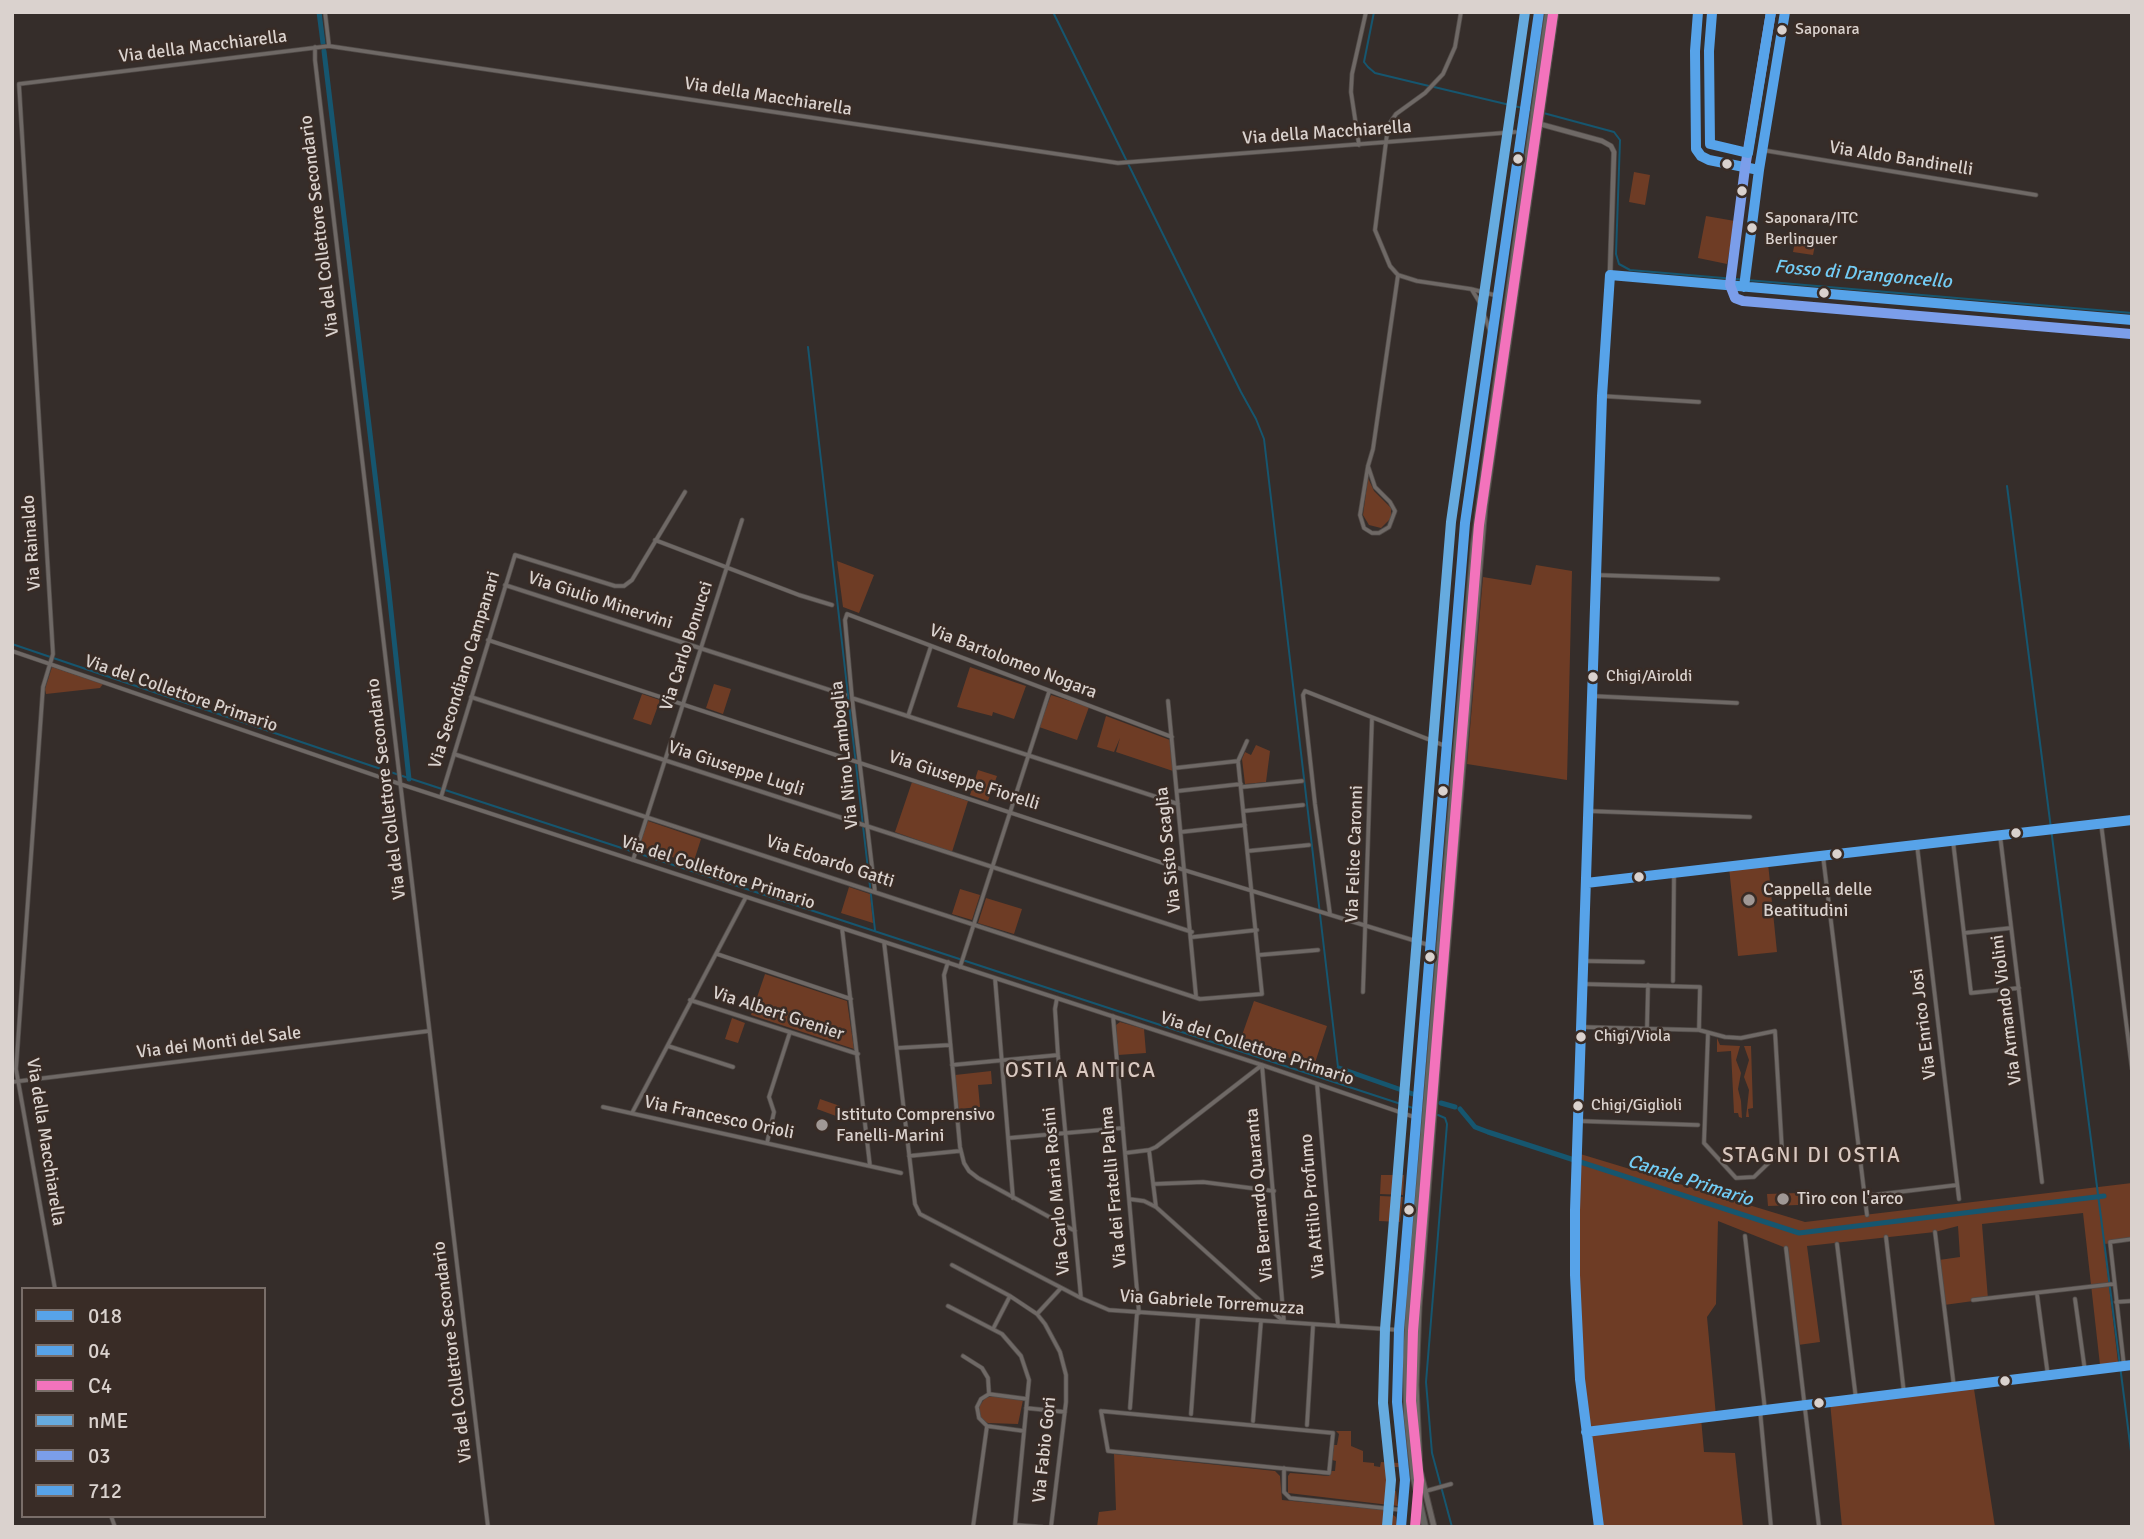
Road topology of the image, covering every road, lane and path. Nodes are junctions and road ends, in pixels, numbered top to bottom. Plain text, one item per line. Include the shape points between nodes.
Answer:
1 (326, 12) edge
2 (1366, 12) edge
3 (1461, 12) edge
4 (1539, 12) edge
5 (1548, 12) edge
6 (1556, 12) edge
7 (1698, 12) edge
8 (1785, 12) edge
9 (329, 46) junction
10 (315, 47) junction
11 (19, 84) joint
12 (1540, 124) junction
13 (1515, 132) dead end
14 (1385, 143) junction
15 (1359, 145) junction
16 (1762, 150) junction
17 (1759, 170) junction
18 (2036, 195) dead end
19 (1398, 275) junction
20 (1610, 275) junction
21 (1744, 286) junction
22 (1471, 289) junction
23 (1498, 296) junction
24 (2132, 320) edge
25 (1491, 337) junction
26 (1602, 396) junction
27 (1699, 402) dead end
28 (1368, 466) junction
29 (685, 492) dead end
30 (742, 520) dead end
31 (655, 540) junction
32 (727, 568) junction
33 (1597, 575) junction
34 (1718, 579) dead end
35 (505, 585) junction
36 (832, 605) dead end
37 (846, 615) joint
38 (488, 640) junction
39 (931, 646) junction
40 (701, 649) junction
41 (12, 651) edge
42 (51, 663) junction
43 (1050, 691) junction
44 (845, 695) dead end
45 (1592, 696) junction
46 (471, 697) junction
47 (852, 698) junction
48 (1168, 701) dead end
49 (1737, 702) dead end
50 (683, 705) junction
51 (908, 716) junction
52 (1372, 717) junction
53 (1172, 737) junction
54 (1247, 741) dead end
55 (1448, 747) junction
56 (454, 754) junction
57 (1028, 756) junction
58 (665, 760) junction
59 (1238, 761) junction
60 (859, 762) junction
61 (1175, 768) junction
62 (1302, 781) dead end
63 (400, 784) junction
64 (1241, 785) junction
65 (1178, 791) junction
66 (441, 797) junction
67 (1178, 804) junction
68 (1303, 805) dead end
69 (1010, 810) junction
70 (1244, 811) junction
71 (1588, 811) junction
72 (647, 816) junction
73 (1750, 817) dead end
74 (2132, 820) edge
75 (2101, 823) junction
76 (1245, 825) junction
77 (867, 826) junction
78 (1180, 833) junction
79 (2000, 835) junction
80 (1953, 841) junction
81 (1309, 845) dead end
82 (1917, 845) junction
83 (1248, 852) junction
84 (1823, 856) junction
85 (633, 860) junction
86 (992, 867) junction
87 (1184, 870) junction
88 (1674, 874) junction
89 (1586, 883) junction
90 (1252, 890) junction
91 (875, 892) junction
92 (746, 897) junction
93 (1330, 914) junction
94 (974, 923) junction
95 (1367, 926) junction
96 (842, 928) junction
97 (2012, 928) junction
98 (1256, 930) junction
99 (1964, 933) junction
100 (1192, 934) junction
101 (884, 942) junction
102 (1432, 946) junction
103 (1318, 950) dead end
104 (716, 954) junction
105 (1259, 955) junction
106 (1583, 961) junction
107 (948, 962) junction
108 (1643, 962) dead end
109 (960, 967) junction
110 (995, 978) junction
111 (1673, 981) dead end
112 (1583, 984) junction
113 (1648, 985) junction
114 (2019, 988) junction
115 (1363, 992) dead end
116 (1196, 996) junction
117 (1057, 998) junction
118 (851, 999) junction
119 (690, 1000) junction
120 (1113, 1016) junction
121 (1581, 1027) junction
122 (1647, 1029) junction
123 (1699, 1030) junction
124 (429, 1031) junction
125 (790, 1032) junction
126 (1708, 1033) junction
127 (951, 1045) junction
128 (668, 1046) junction
129 (897, 1048) junction
130 (858, 1054) junction
131 (1058, 1055) junction
132 (1003, 1060) junction
133 (952, 1065) junction
134 (1262, 1065) junction
135 (733, 1068) dead end
136 (2132, 1069) edge
137 (15, 1082) edge
138 (1317, 1084) junction
139 (603, 1107) dead end
140 (632, 1113) junction
141 (1417, 1118) junction
142 (1578, 1121) junction
143 (1698, 1125) dead end
144 (1123, 1128) junction
145 (1066, 1133) junction
146 (1009, 1138) junction
147 (767, 1143) junction
148 (1149, 1150) junction
149 (960, 1151) junction
150 (1125, 1153) junction
151 (909, 1156) junction
152 (870, 1166) junction
153 (901, 1173) dead end
154 (2042, 1182) dead end
155 (1154, 1184) junction
156 (1957, 1185) junction
157 (1274, 1191) junction
158 (1865, 1196) junction
159 (1013, 1198) junction
160 (1129, 1199) junction
161 (1959, 1199) dead end
162 (1156, 1207) junction
163 (1867, 1215) dead end
164 (1075, 1231) junction
165 (1935, 1232) dead end
166 (1745, 1236) dead end
167 (1886, 1237) dead end
168 (2132, 1239) edge
169 (1837, 1244) dead end
170 (1786, 1248) dead end
171 (952, 1265) dead end
172 (2114, 1284) junction
173 (55, 1287) edge
174 (1061, 1288) junction
175 (2037, 1294) junction
176 (1010, 1296) junction
177 (1081, 1298) junction
178 (2075, 1299) dead end
179 (1973, 1300) dead end
180 (2132, 1301) edge
181 (2116, 1302) junction
182 (948, 1306) dead end
183 (1138, 1313) junction
184 (1037, 1314) junction
185 (1198, 1317) junction
186 (1261, 1321) junction
187 (1284, 1322) junction
188 (1313, 1325) junction
189 (1338, 1326) junction
190 (993, 1329) junction
191 (1399, 1330) junction
192 (963, 1356) dead end
193 (2132, 1365) edge
194 (2123, 1366) junction
195 (2085, 1371) junction
196 (2048, 1376) junction
197 (1954, 1388) junction
198 (1904, 1393) junction
199 (989, 1394) junction
200 (1027, 1399) junction
201 (1856, 1399) junction
202 (1805, 1405) junction
203 (1026, 1408) junction
204 (1130, 1408) dead end
205 (1762, 1410) junction
206 (1065, 1412) junction
207 (1191, 1415) dead end
208 (1253, 1421) dead end
209 (1307, 1425) dead end
210 (987, 1426) junction
211 (1024, 1430) junction
212 (1586, 1432) junction
213 (1284, 1468) junction
214 (1451, 1484) dead end
215 (1424, 1492) junction
216 (1402, 1510) junction
217 (1022, 1526) edge
218 (488, 1527) edge
219 (973, 1527) edge
220 (1042, 1527) edge
221 (1051, 1527) edge
222 (1401, 1527) edge
223 (1425, 1527) edge
224 (1434, 1527) edge
225 (1599, 1527) edge
226 (1771, 1527) edge
227 (1819, 1527) edge

1 - 9 street
2 - 15 street via 1351,83
3 - 14 street via 1455,47 1440,79 1393,117
4 - 23 main road
5 - 223 main road via 1475,532 1410,1294 1407,1417
6 - 12 main road
7 - 17 street via 1696,149 1715,162
8 - 16 street
9 - 10 street, Via della Macchiarella
9 - 15 street, Via della Macchiarella via 1118,163
10 - 11 street, Via della Macchiarella
10 - 63 street, Via del Collettore Secondario
11 - 42 street, Via Rainaldo
12 - 20 street via 1613,148
12 - 215 main road via 1477,579 1417,1347 1416,1413
13 - 14 street, Via della Macchiarella
14 - 15 street, Via della Macchiarella
14 - 19 street via 1375,229
16 - 17 street
16 - 18 street, Via Aldo Bandinelli
17 - 21 street
19 - 22 street
19 - 28 street
20 - 21 street
20 - 26 street
21 - 24 street
22 - 23 street
22 - 25 street
23 - 25 main road
25 - 55 main road via 1466,517
26 - 27 street
26 - 33 street
28 - 28 street via 1360,519 1366,530 1378,533 1390,527 1395,511 1375,487
29 - 31 street
30 - 32 street, Via Carlo Bonucci
31 - 32 street
31 - 35 street, Via Secondiano Campanari via 624,586 517,554
32 - 36 street
32 - 40 street, Via Carlo Bonucci
33 - 34 street
33 - 45 street
35 - 38 street, Via Secondiano Campanari
35 - 40 street, Via Giulio Minervini
37 - 39 street, Via Bartolomeo Nogara
37 - 47 street, Via Nino Lamboglia
38 - 46 street, Via Secondiano Campanari
38 - 50 street, Via Giuseppe Fiorelli
39 - 43 street, Via Bartolomeo Nogara
39 - 51 street
40 - 44 street, Via Giulio Minervini
40 - 50 street, Via Carlo Bonucci
41 - 42 street, Via del Collettore Primario
42 - 63 street, Via del Collettore Primario
42 - 137 street, Via della Macchiarella via 43,687
43 - 53 street, Via Bartolomeo Nogara
43 - 57 street
45 - 49 street
45 - 71 street
46 - 56 street, Via Secondiano Campanari
46 - 58 street, Via Giuseppe Lugli
47 - 51 street
47 - 60 street, Via Nino Lamboglia
48 - 53 street, Via Sisto Scaglia
50 - 58 street, Via Carlo Bonucci
50 - 60 street, Via Giuseppe Fiorelli
51 - 57 street
52 - 55 street
52 - 93 street via 1305,691 1303,695
52 - 95 street, Via Felice Caronni
53 - 61 street, Via Sisto Scaglia
54 - 59 street
55 - 102 main road
56 - 66 street, Via Secondiano Campanari
56 - 72 street, Via Edoardo Gatti
57 - 67 street
57 - 69 street
58 - 72 street, Via Carlo Bonucci
58 - 77 street, Via Giuseppe Lugli
59 - 61 street
59 - 64 street
60 - 69 street, Via Giuseppe Fiorelli
60 - 77 street, Via Nino Lamboglia
61 - 65 street, Via Sisto Scaglia
62 - 64 street
63 - 66 street, Via del Collettore Primario
63 - 124 street, Via del Collettore Secondario
64 - 65 street
64 - 70 street
65 - 67 street, Via Sisto Scaglia
66 - 85 street, Via del Collettore Primario
67 - 78 street, Via Sisto Scaglia
68 - 70 street
69 - 86 street
69 - 87 street, Via Giuseppe Fiorelli
70 - 76 street
71 - 73 street
71 - 89 street
72 - 85 street, Via Carlo Bonucci
72 - 91 street, Via Edoardo Gatti
74 - 75 street
75 - 79 street
75 - 136 street
76 - 78 street
76 - 83 street
77 - 86 street, Via Giuseppe Lugli
77 - 91 street, Via Nino Lamboglia
78 - 87 street, Via Sisto Scaglia
79 - 80 street
79 - 97 street, Via Armando Violini
80 - 82 street
80 - 99 street
81 - 83 street
82 - 84 street
82 - 156 street, Via Enrico Josi
83 - 90 street
84 - 88 street
84 - 158 street
85 - 92 street, Via del Collettore Primario
86 - 94 street
86 - 100 street, Via Giuseppe Lugli
87 - 90 street, Via Giuseppe Fiorelli
87 - 100 street, Via Sisto Scaglia
88 - 89 street
88 - 111 street
89 - 106 street
90 - 93 street, Via Giuseppe Fiorelli
90 - 98 street
91 - 94 street, Via Edoardo Gatti
92 - 96 street, Via del Collettore Primario
92 - 104 street
93 - 95 street, Via Giuseppe Fiorelli
94 - 109 street
94 - 116 street, Via Edoardo Gatti
95 - 102 street, Via Giuseppe Fiorelli
95 - 115 street, Via Felice Caronni
96 - 101 street, Via del Collettore Primario
96 - 118 street
97 - 99 street
97 - 114 street, Via Armando Violini
98 - 100 street
98 - 105 street
99 - 114 street via 1971,993
100 - 116 street, Via Sisto Scaglia
101 - 107 street, Via del Collettore Primario
101 - 129 street
102 - 141 main road
103 - 105 street
104 - 118 street
104 - 119 street
105 - 116 street, Via Edoardo Gatti via 1262,994
106 - 108 street
106 - 112 street
107 - 109 street, Via del Collettore Primario
107 - 127 street via 944,975
109 - 110 street, Via del Collettore Primario
110 - 117 street, Via del Collettore Primario
110 - 132 street
112 - 113 street
112 - 121 street
113 - 122 street
113 - 123 street via 1700,987
114 - 154 street, Via Armando Violini
117 - 120 street, Via del Collettore Primario
117 - 131 street, Via Carlo Maria Rosini
118 - 130 street
119 - 125 street, Via Albert Grenier
119 - 128 street
120 - 134 street, Via del Collettore Primario
120 - 144 street, Via dei Fratelli Palma
121 - 122 street
121 - 142 street
122 - 123 street
123 - 126 street
124 - 137 street, Via dei Monti del Sale
124 - 218 street, Via del Collettore Secondario
125 - 130 street, Via Albert Grenier
125 - 147 street via 769,1097 774,1112
126 - 126 street via 1748,1038 1775,1031 1782,1150 1754,1177 1736,1178 1704,1143
127 - 129 street
127 - 133 street
128 - 135 street
128 - 140 street
129 - 151 street
130 - 152 street
131 - 132 street
131 - 145 street, Via Carlo Maria Rosini
132 - 133 street
132 - 146 street
133 - 149 street
134 - 138 street, Via del Collettore Primario
134 - 148 street
134 - 157 street, Via Bernardo Quaranta
137 - 173 street, Via della Macchiarella
138 - 141 street, Via del Collettore Primario
138 - 189 street, Via Attilio Profumo
139 - 140 street, Via Francesco Orioli
140 - 147 street, Via Francesco Orioli
141 - 191 main road
142 - 143 street
142 - 212 street via 1575,1275
144 - 145 street
144 - 150 street, Via dei Fratelli Palma
145 - 146 street
145 - 164 street, Via Carlo Maria Rosini
146 - 159 street
147 - 152 street, Via Francesco Orioli
148 - 150 street
148 - 155 street
149 - 151 street
149 - 159 street via 973,1175
150 - 160 street, Via dei Fratelli Palma
151 - 174 street, Via Gabriele Torremuzza via 920,1214
152 - 153 street, Via Francesco Orioli
155 - 157 street via 1203,1182
155 - 162 street
156 - 158 street
156 - 161 street, Via Enrico Josi
157 - 187 street, Via Bernardo Quaranta
158 - 163 street
159 - 164 street
160 - 162 street
160 - 183 street, Via dei Fratelli Palma
162 - 187 street
164 - 177 street, Via Carlo Maria Rosini
165 - 197 street
166 - 205 street
167 - 198 street
168 - 172 street via 2110,1242
169 - 201 street
170 - 202 street
171 - 176 street, Via Fabio Gori
172 - 175 street
172 - 181 street
174 - 177 street, Via Gabriele Torremuzza
174 - 184 street
175 - 179 street
175 - 196 street
176 - 184 street, Via Fabio Gori
176 - 190 street
177 - 183 street, Via Gabriele Torremuzza via 1106,1309
178 - 195 street
180 - 181 street
181 - 194 street
182 - 190 street
183 - 185 street, Via Gabriele Torremuzza
183 - 204 street, Via dei Fratelli Palma
184 - 206 street, Via Fabio Gori via 1060,1352 1066,1375
185 - 186 street, Via Gabriele Torremuzza
185 - 207 street
186 - 187 street, Via Gabriele Torremuzza
186 - 208 street
187 - 188 street, Via Gabriele Torremuzza
188 - 189 street, Via Gabriele Torremuzza
188 - 209 street
189 - 191 street, Via Gabriele Torremuzza
190 - 200 street via 1021,1356 1029,1380
191 - 216 main road
192 - 199 street via 982,1368
193 - 194 street
194 - 195 street
195 - 196 street
196 - 197 street
197 - 198 street
198 - 201 street
199 - 200 street
199 - 210 street via 978,1407 979,1418
200 - 203 street
201 - 202 street
202 - 205 street
202 - 227 street
203 - 206 street
203 - 211 street
205 - 212 street
205 - 226 street
206 - 221 street, Via Fabio Gori
210 - 211 street
210 - 219 street
211 - 217 street via 1015,1525
212 - 225 street
213 - 213 street via 1329,1473 1334,1433 1101,1411 1108,1451
213 - 216 street via 1284,1492 1290,1498
214 - 215 street
215 - 224 main road
216 - 222 main road
217 - 220 street

